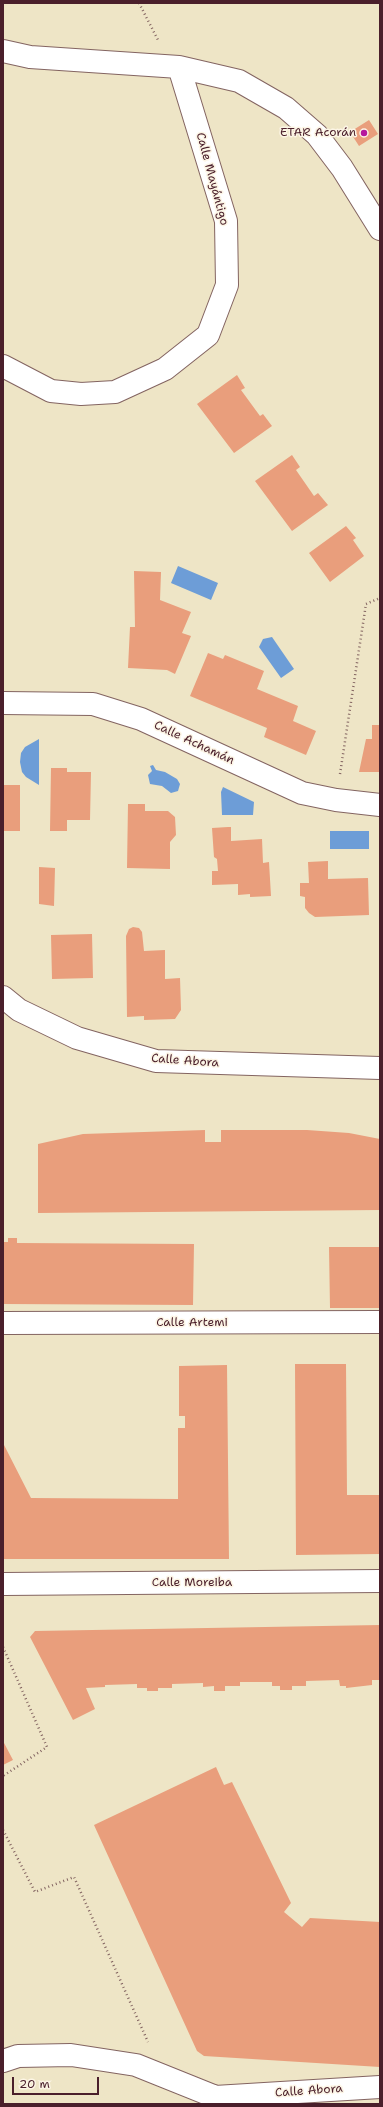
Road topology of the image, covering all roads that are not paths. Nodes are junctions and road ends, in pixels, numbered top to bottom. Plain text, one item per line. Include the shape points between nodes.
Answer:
1 (3, 51) edge
2 (179, 67) junction
3 (380, 229) edge
4 (3, 366) edge
5 (3, 703) edge
6 (380, 805) edge
7 (3, 998) edge
8 (380, 1068) edge
9 (380, 1322) edge
10 (3, 1323) edge
11 (380, 1582) edge
12 (3, 1584) edge
13 (3, 2061) edge
14 (380, 2087) edge
15 (224, 2100) edge

1 - 2 street via 30,56
2 - 3 street via 239,80 286,108 317,135 342,168
2 - 4 street, Calle Mayántigo via 226,221 227,285 208,335 164,369 115,392 81,394 51,391
5 - 6 street, Calle Achamán via 93,704 141,719 302,793
7 - 8 street, Calle Abora via 19,1010 77,1038 156,1061
9 - 10 street, Calle Artemi
11 - 12 street, Calle Moreiba
13 - 15 street via 18,2056 71,2055 136,2065
14 - 15 street, Calle Abora

